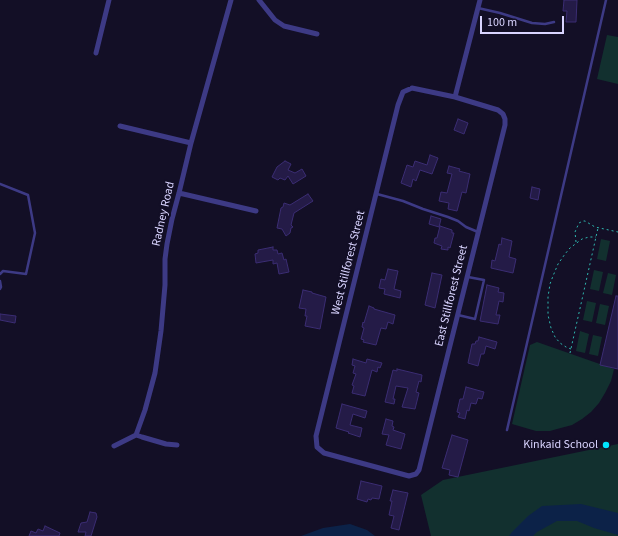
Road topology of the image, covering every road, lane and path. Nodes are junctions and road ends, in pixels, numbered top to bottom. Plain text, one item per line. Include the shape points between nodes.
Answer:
1 (109, 0) edge
2 (231, 0) edge
3 (259, 0) edge
4 (480, 0) edge
5 (606, 0) edge
6 (478, 8) junction
7 (554, 22) dead end
8 (317, 34) dead end
9 (96, 53) dead end
10 (455, 97) junction
11 (120, 126) dead end
12 (191, 143) junction
13 (0, 184) edge
14 (179, 193) junction
15 (376, 194) junction
16 (256, 211) dead end
17 (598, 228) junction
18 (478, 232) junction
19 (618, 232) edge
20 (596, 237) junction
21 (576, 243) junction
22 (0, 274) edge
23 (467, 276) junction
24 (0, 281) edge
25 (0, 289) edge
26 (457, 315) junction
27 (571, 348) junction
28 (570, 353) dead end
29 (507, 430) dead end
30 (136, 434) junction
31 (177, 445) dead end
32 (114, 446) dead end
33 (358, 462) joint

1 - 9 street
2 - 12 street, Radney Road
3 - 8 street via 275,20 284,26
4 - 6 street
5 - 29 lane
6 - 7 lane via 532,23
6 - 10 street
10 - 15 street, West Stillforest Street via 412,88 403,92
10 - 18 street, East Stillforest Street via 498,110 505,119
11 - 12 street
12 - 14 street, Radney Road
13 - 22 lane via 28,195 35,233 26,274 3,271
14 - 16 street
14 - 30 street, Radney Road via 165,259 164,297 155,373
15 - 18 lane via 448,217
15 - 33 street, West Stillforest Street via 316,436 317,447 324,453
17 - 19 path
17 - 20 path
17 - 21 path via 585,220 579,223 575,232
18 - 23 street, East Stillforest Street
20 - 21 path via 588,237
20 - 27 path
21 - 27 path via 557,266 548,297 548,315 553,333 561,344
23 - 26 street, East Stillforest Street
23 - 26 lane via 484,280 475,319
24 - 25 lane
26 - 33 street, East Stillforest Street via 419,470 409,476
27 - 28 path
30 - 31 street
30 - 32 street

